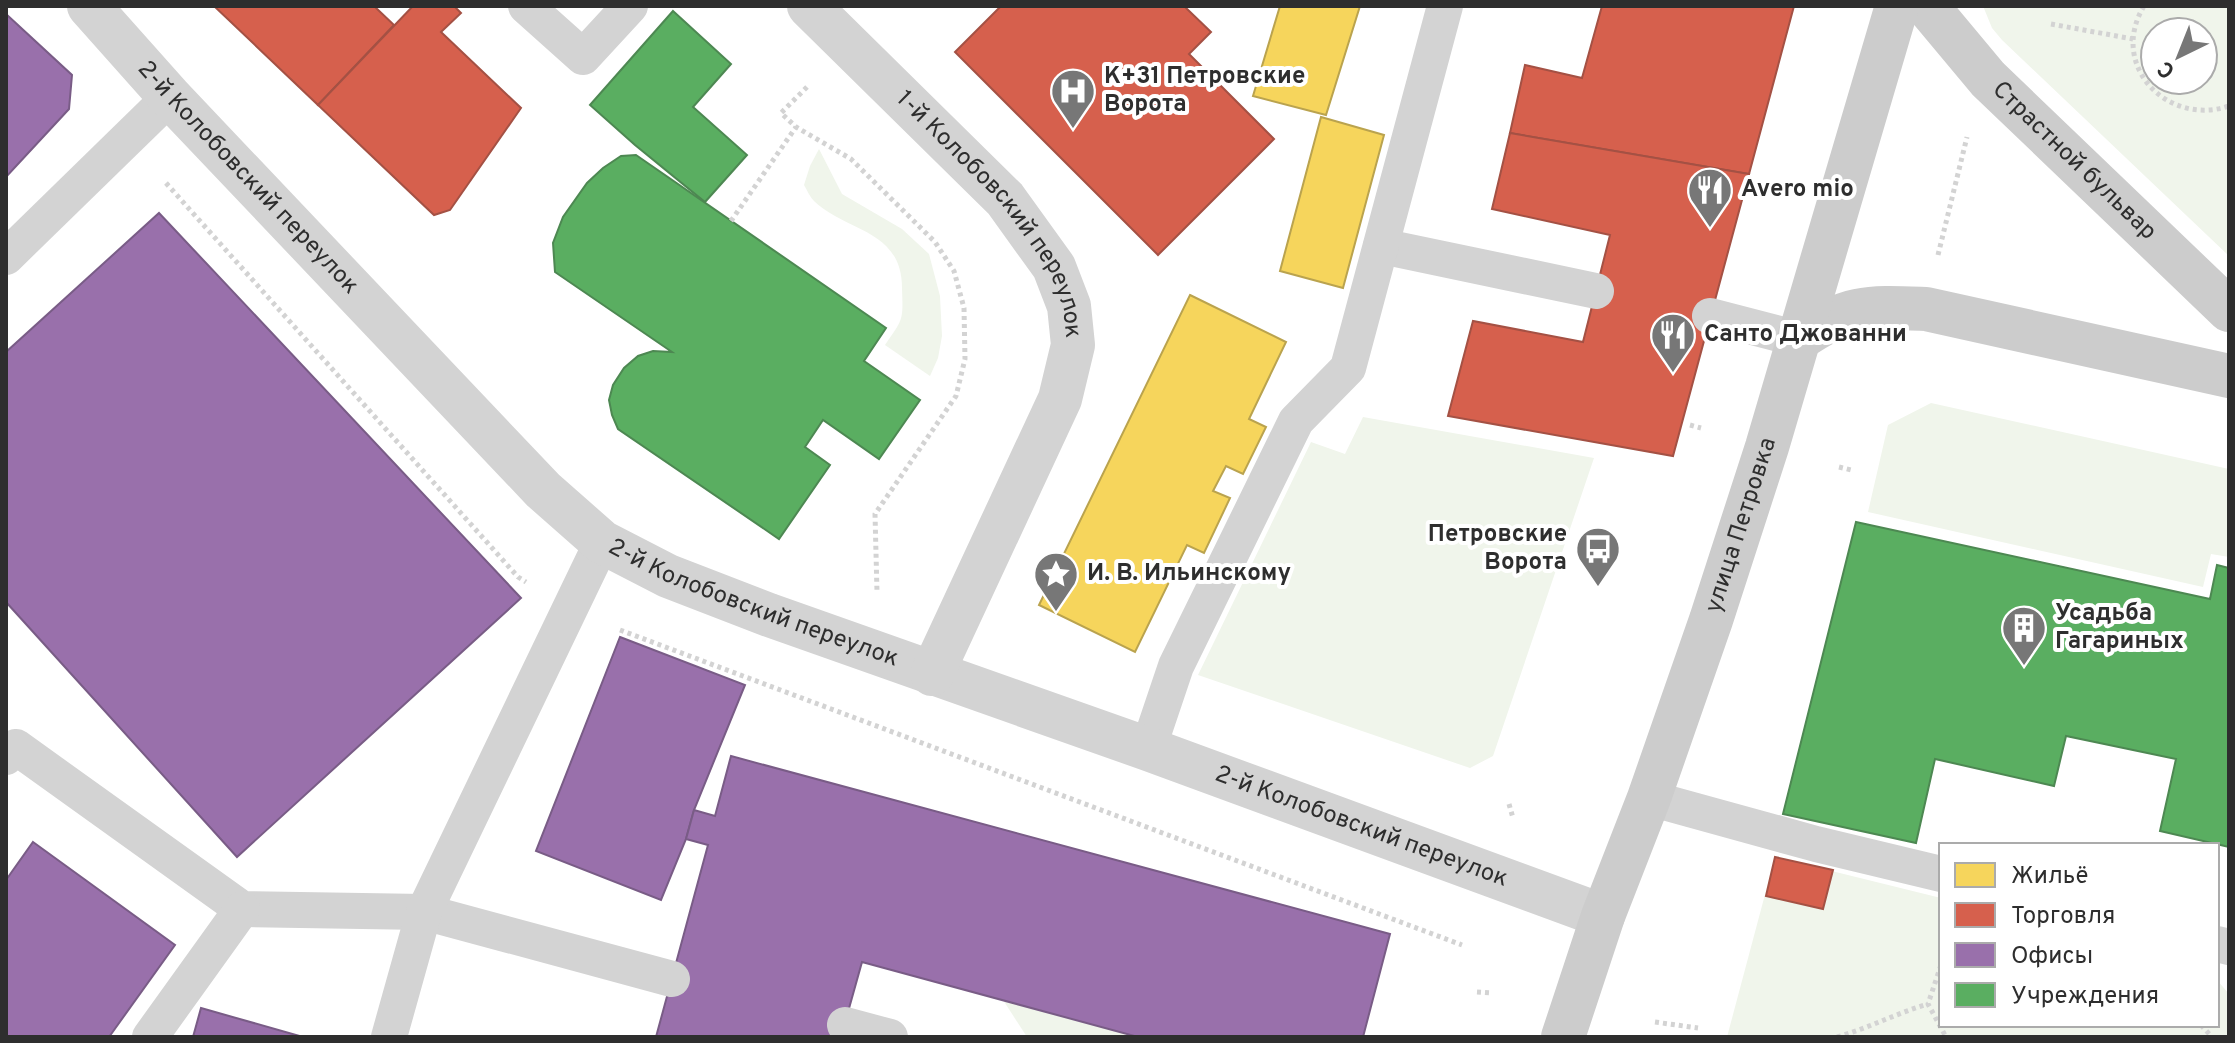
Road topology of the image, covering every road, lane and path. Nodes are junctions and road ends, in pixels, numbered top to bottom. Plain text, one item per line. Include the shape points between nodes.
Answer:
1 (89, 6) edge
2 (526, 6) edge
3 (630, 6) edge
4 (809, 6) edge
5 (1445, 6) edge
6 (1897, 6) edge
7 (1927, 6) edge
8 (2144, 6) edge
9 (2051, 24) dead end
10 (2133, 39) junction
11 (811, 83) dead end
12 (170, 97) junction
13 (2229, 106) edge
14 (796, 127) junction
15 (1970, 128) dead end
16 (731, 221) dead end
17 (1381, 246) junction
18 (6, 257) edge
19 (1937, 259) dead end
20 (1596, 291) dead end
21 (2229, 310) edge
22 (1710, 316) dead end
23 (1799, 339) junction
24 (2229, 376) edge
25 (1690, 425) dead end
26 (1701, 428) dead end
27 (1839, 467) dead end
28 (1851, 470) dead end
29 (602, 542) junction
30 (879, 604) dead end
31 (932, 674) junction
32 (1148, 749) junction
33 (6, 757) edge
34 (1649, 798) junction
35 (1509, 804) dead end
36 (1513, 818) dead end
37 (1939, 874) edge
38 (242, 909) junction
39 (424, 912) junction
40 (1603, 916) junction
41 (1939, 971) edge
42 (672, 979) dead end
43 (1477, 992) dead end
44 (1492, 993) dead end
45 (1928, 1004) junction
46 (1655, 1022) dead end
47 (1939, 1024) edge
48 (845, 1025) dead end
49 (1698, 1028) dead end
50 (882, 1036) edge
51 (150, 1037) edge
52 (389, 1037) edge
53 (1563, 1037) edge
54 (1837, 1037) edge

1 - 12 street, 2-й Колобовский переулок
2 - 3 lane via 583,57
4 - 31 street, 1-й Колобовский переулок via 1005,199 1054,267 1069,306 1073,345 1060,399
5 - 17 lane
6 - 23 main road, улица Петровка
7 - 21 main road, Страстной бульвар via 1988,79
8 - 10 path
9 - 10 path
10 - 13 path via 2136,64 2148,86 2167,102 2190,111
11 - 14 path via 781,113
12 - 18 lane
12 - 29 street, 2-й Колобовский переулок via 543,490
14 - 16 path
14 - 30 path via 851,159 935,242 954,271 964,308 965,359 956,396 875,514
15 - 19 path
17 - 20 lane
17 - 32 lane via 1348,368 1296,421 1176,666
22 - 23 lane
23 - 24 main road via 1843,313 1879,307 1926,309
23 - 34 main road, улица Петровка
25 - 26 path
27 - 28 path
29 - 31 street, 2-й Колобовский переулок via 668,576
29 - 39 lane
31 - 32 street, 2-й Колобовский переулок
32 - 40 street, 2-й Колобовский переулок
33 - 38 lane via 16,747
34 - 37 lane
34 - 40 main road, улица Петровка
35 - 36 path
38 - 39 lane
38 - 51 lane
39 - 42 lane
39 - 52 lane
40 - 53 main road, улица Петровка
41 - 45 path
43 - 44 path
45 - 47 path
45 - 54 path
46 - 49 path
48 - 50 lane

